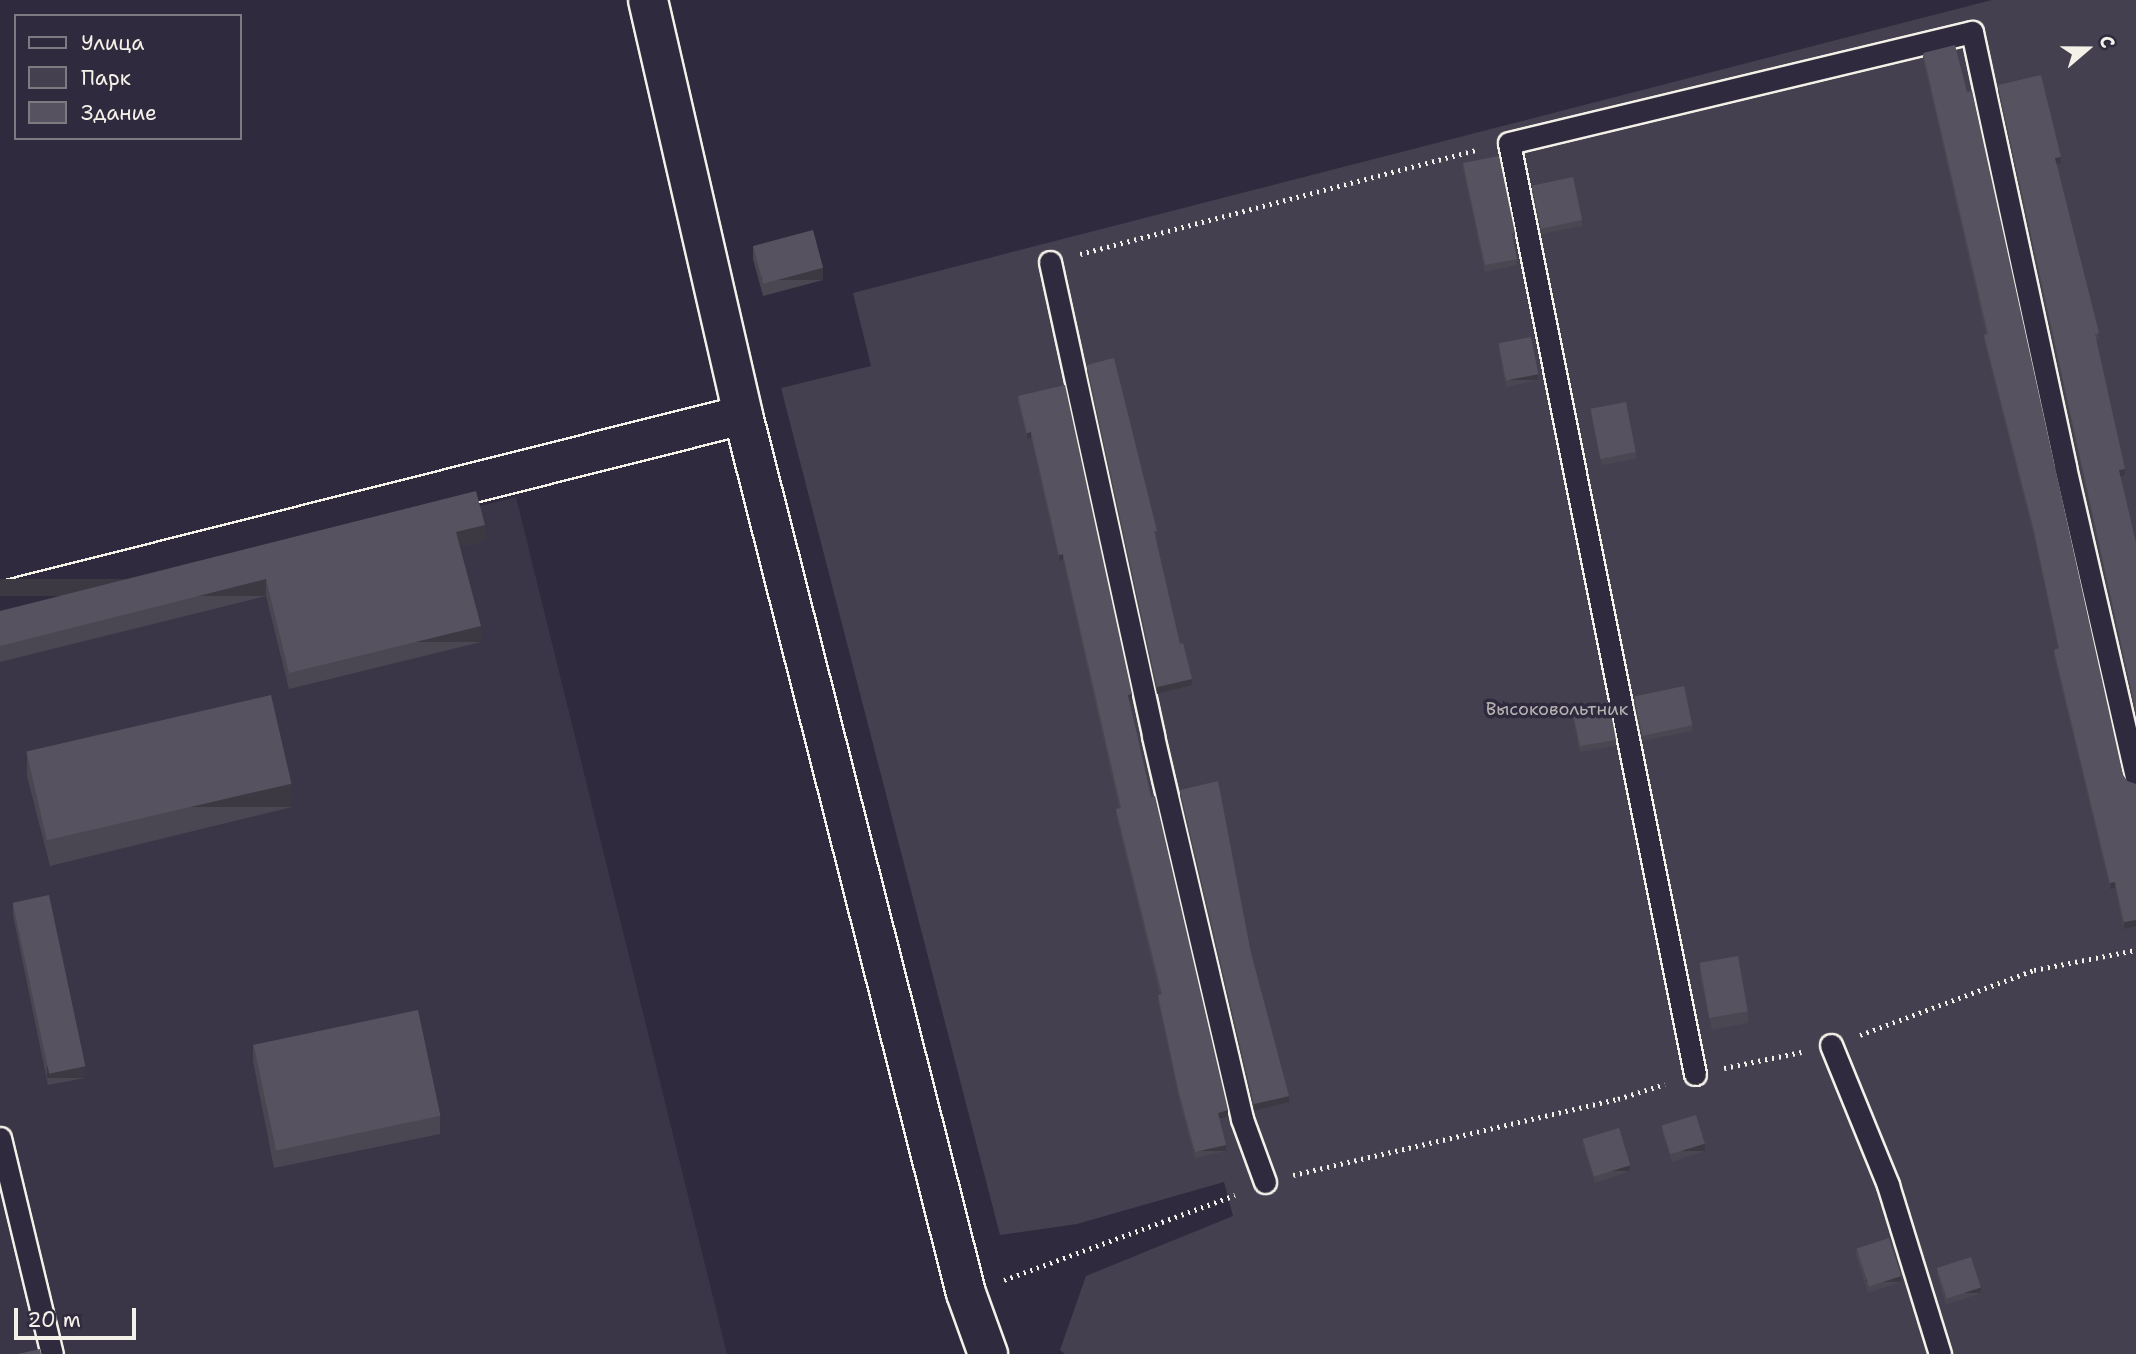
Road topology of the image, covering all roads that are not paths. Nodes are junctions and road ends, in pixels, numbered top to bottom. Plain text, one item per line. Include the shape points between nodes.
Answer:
1 (648, 0) edge
2 (1050, 262) road end
3 (743, 415) junction
4 (0, 602) edge
5 (2136, 778) edge
6 (1831, 1045) road end
7 (1695, 1073) road end
8 (0, 1138) edge
9 (1265, 1182) road end
10 (52, 1354) edge
11 (988, 1354) edge
12 (1940, 1354) edge

1 - 3 street
2 - 9 lane via 1156,750 1239,1105
3 - 4 street
3 - 11 street via 966,1293
5 - 7 lane via 2064,467 1972,32 1509,143
6 - 12 lane via 1888,1185
8 - 10 lane

